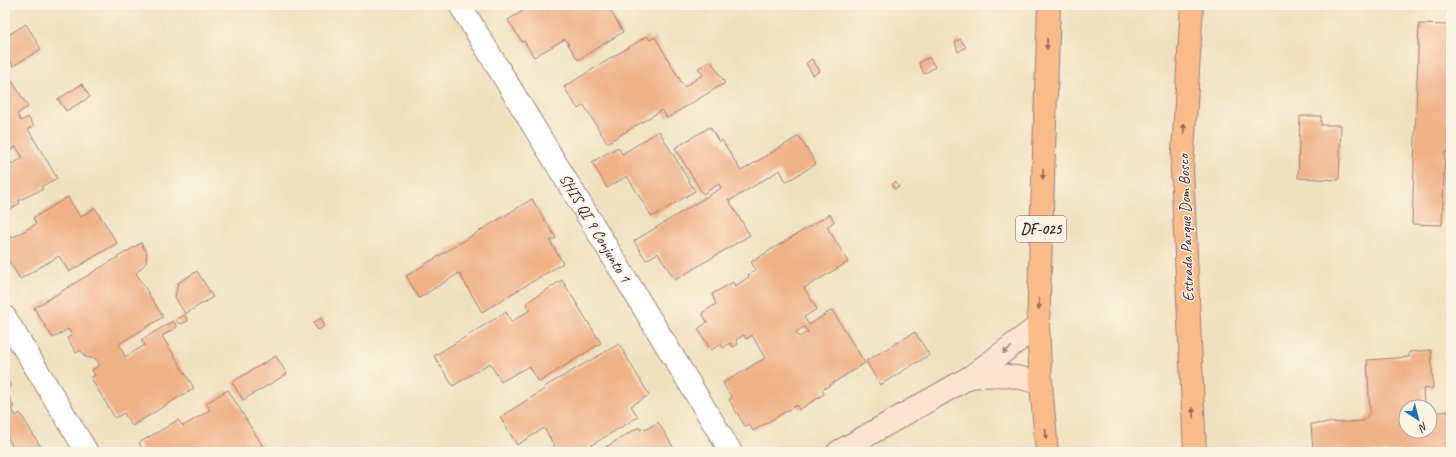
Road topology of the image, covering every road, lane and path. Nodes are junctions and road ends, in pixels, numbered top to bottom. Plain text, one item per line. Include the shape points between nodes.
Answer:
1 (460, 5) edge
2 (1049, 5) edge
3 (1192, 5) edge
4 (5, 317) edge
5 (1038, 326) junction
6 (970, 377) junction
7 (1041, 384) junction
8 (87, 452) edge
9 (731, 452) edge
10 (838, 452) edge
11 (1047, 452) edge
12 (1195, 452) edge

1 - 9 street, SHIS QI 9 Conjunto 1
2 -> 5 main road, DF-025
12 -> 3 main road, Estrada Parque Dom Bosco via 1182,168
4 - 8 street
5 -> 6 street
5 - 7 main road, DF-025
6 - 7 street via 1003,374
6 - 10 street
7 -> 11 main road, DF-025

